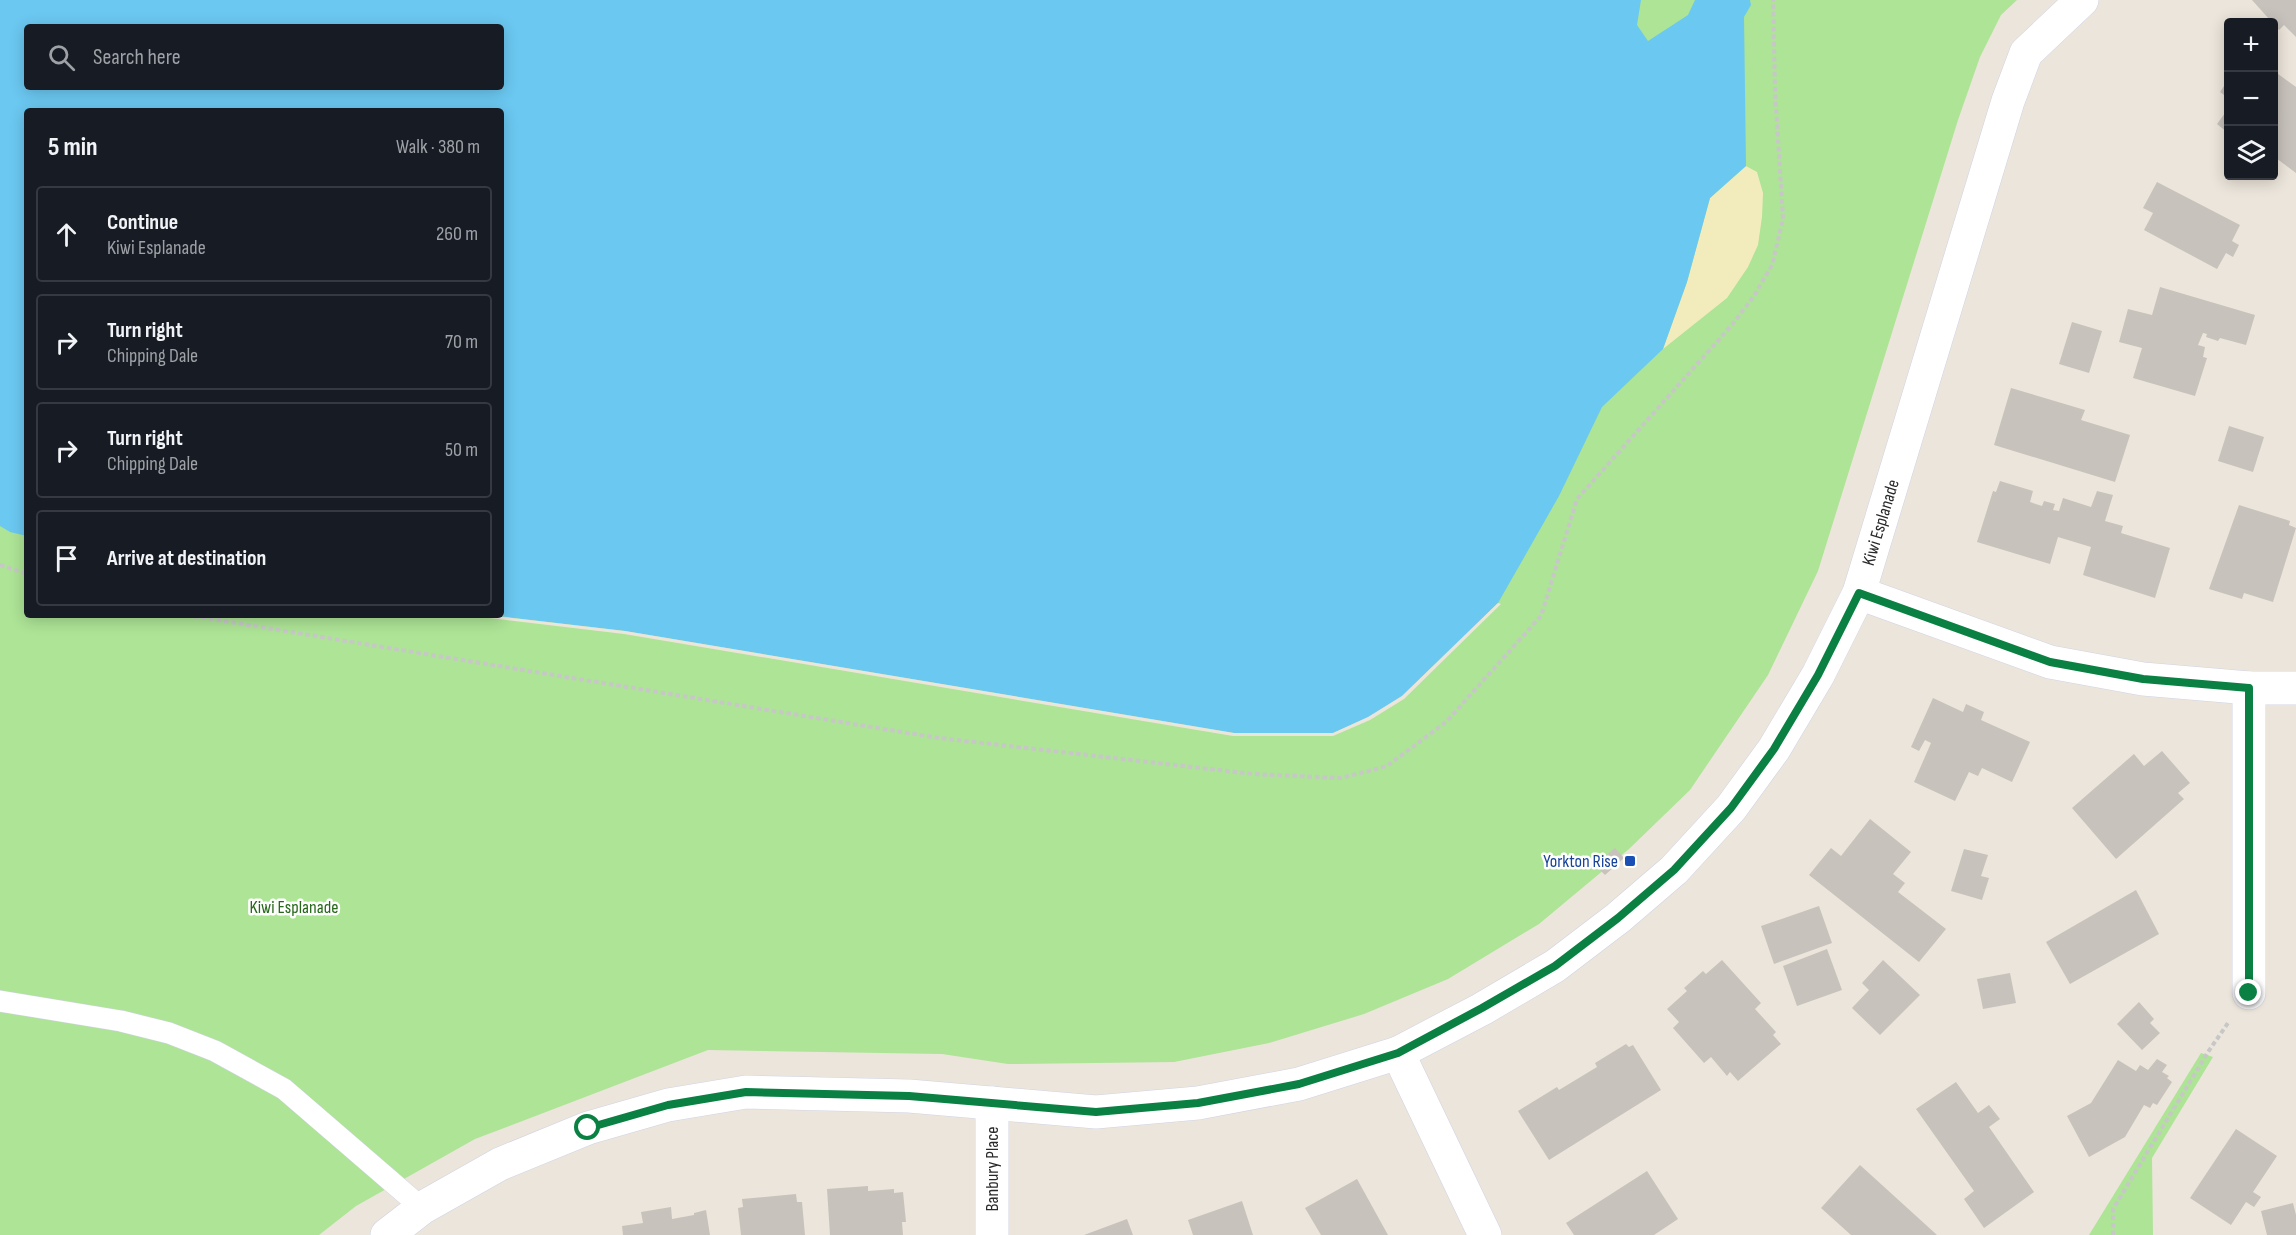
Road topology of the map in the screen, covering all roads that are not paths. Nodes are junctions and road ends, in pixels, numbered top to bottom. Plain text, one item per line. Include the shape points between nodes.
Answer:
1 (2082, 0) edge
2 (1859, 593) junction
3 (2249, 688) junction
4 (2296, 688) edge
5 (2249, 993) road end
6 (0, 1001) edge
7 (1398, 1053) junction
8 (992, 1103) junction
9 (422, 1208) junction
10 (387, 1235) edge
11 (992, 1235) edge
12 (1485, 1235) edge

1 - 2 street, Kiwi Esplanade via 2026,53 2008,101
2 - 3 street via 2050,662 2143,679
2 - 7 street, Kiwi Esplanade via 1818,675 1774,749 1731,808 1674,870 1555,966
3 - 4 street
3 - 5 street
6 - 9 lane via 121,1021 214,1051 284,1089
7 - 8 street, Kiwi Esplanade via 1299,1084 1198,1103 1096,1112
7 - 12 street
8 - 9 street, Kiwi Esplanade via 909,1096 746,1092 668,1105 588,1128 500,1164
8 - 11 street, Banbury Place
9 - 10 street, Kiwi Esplanade

